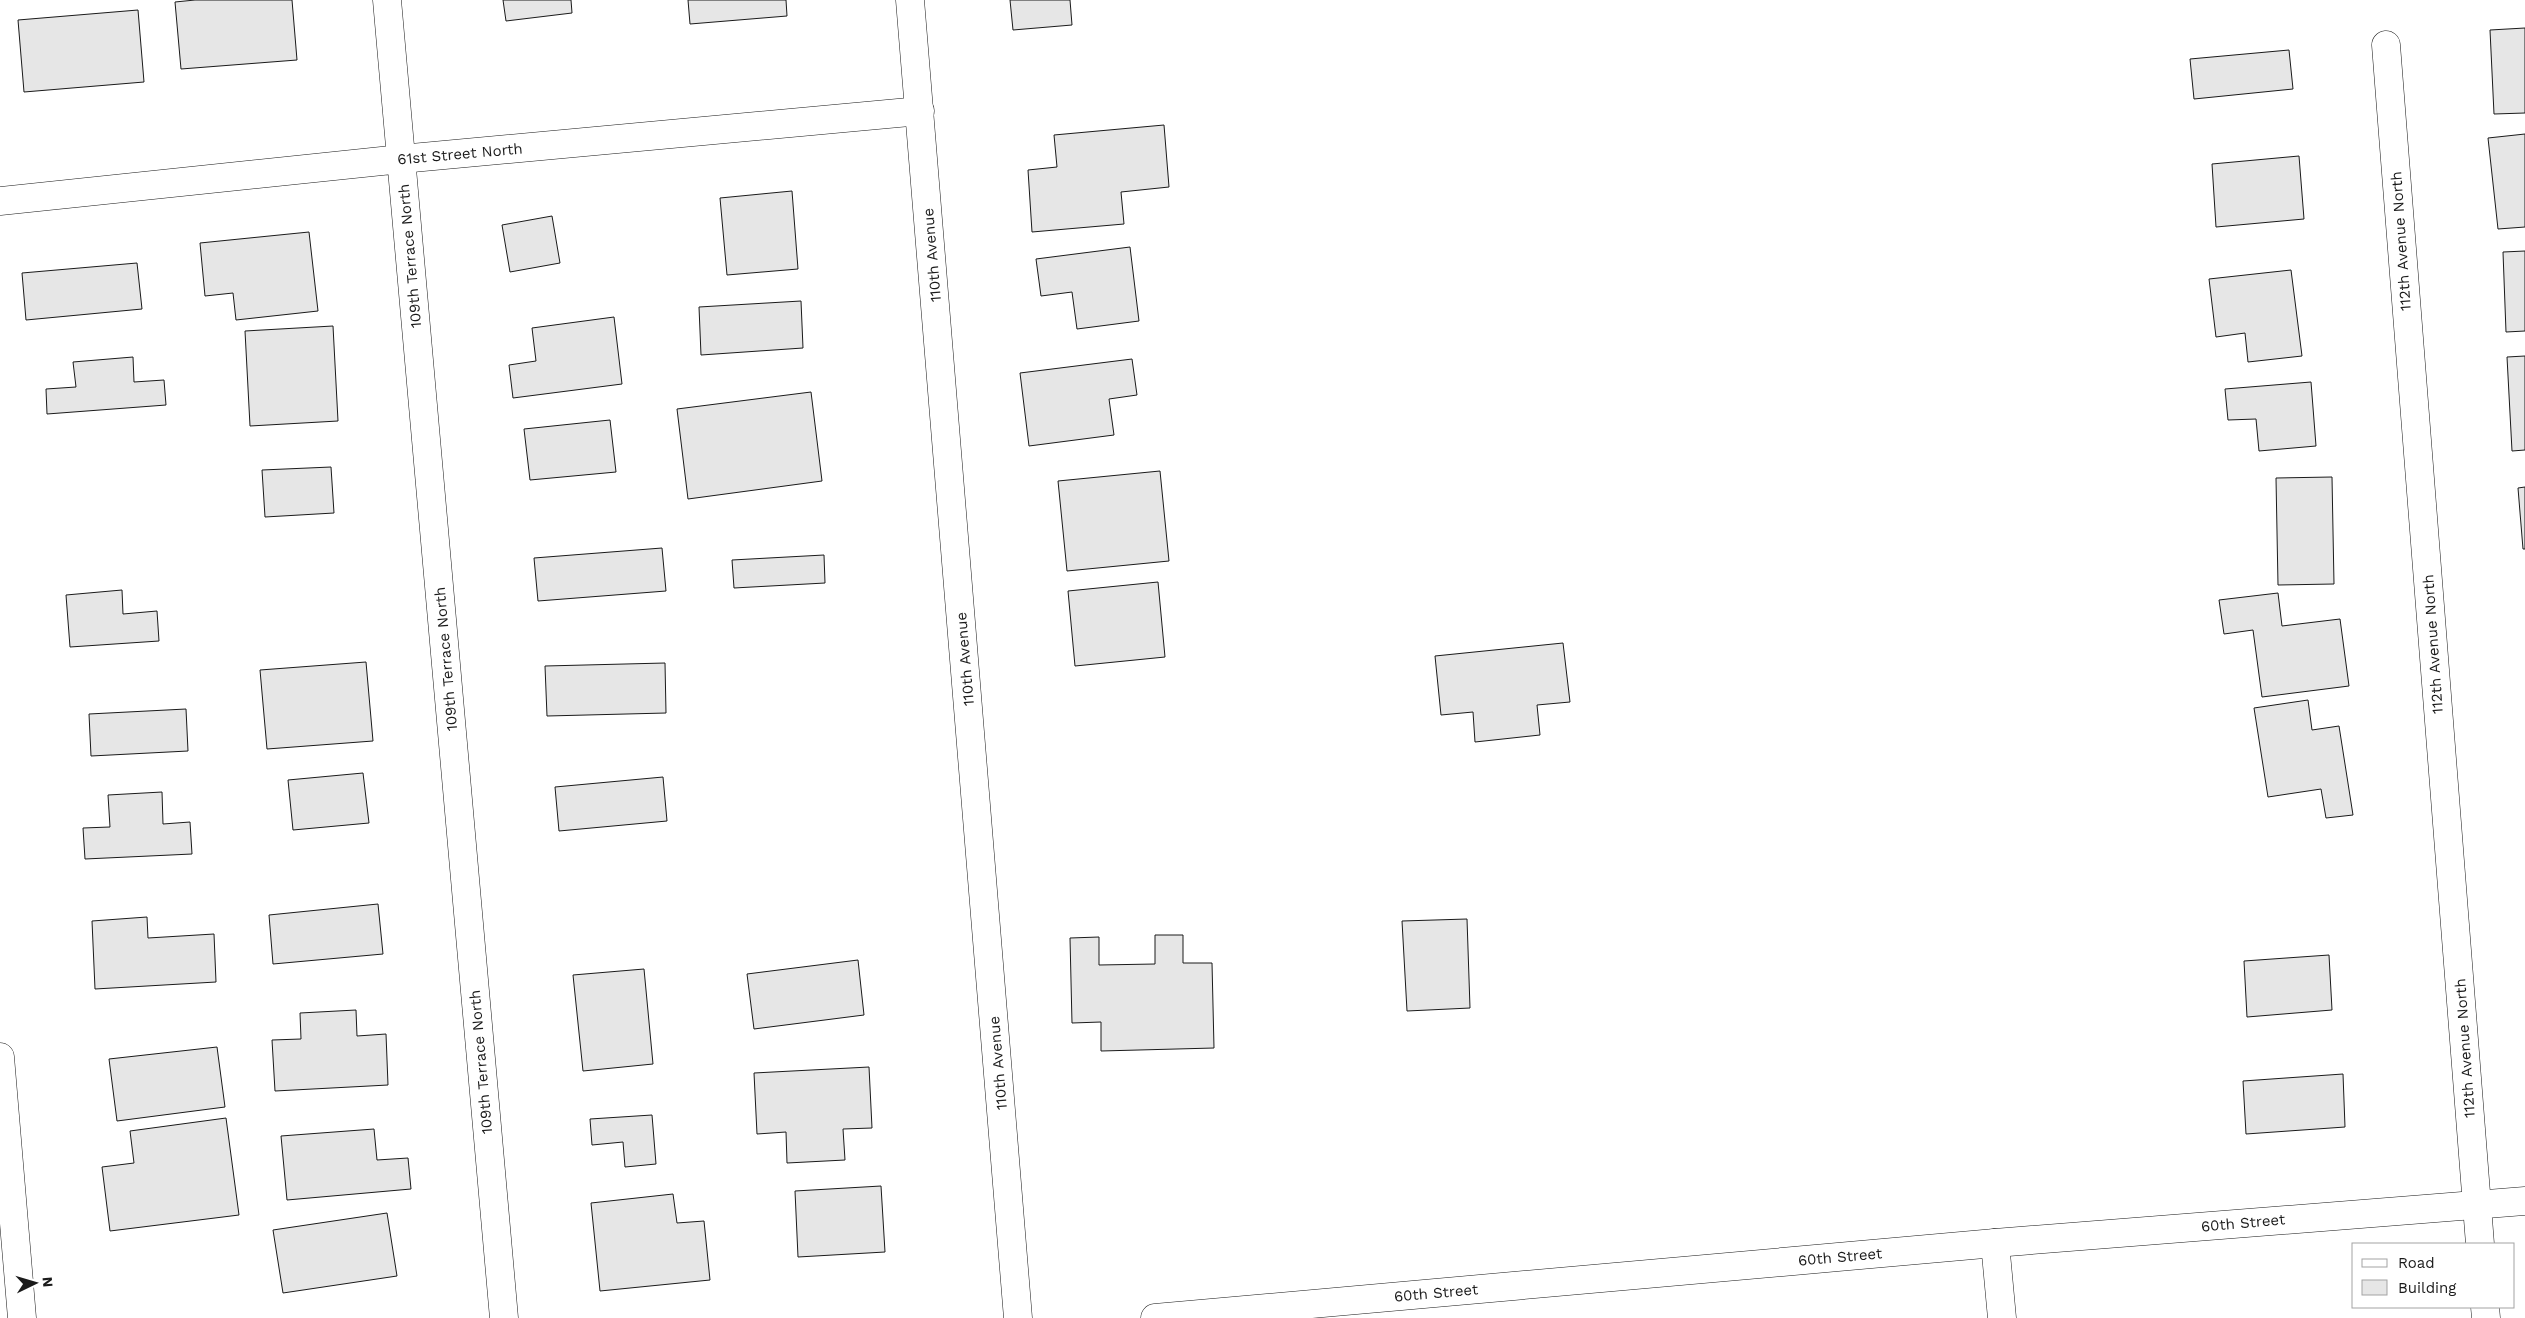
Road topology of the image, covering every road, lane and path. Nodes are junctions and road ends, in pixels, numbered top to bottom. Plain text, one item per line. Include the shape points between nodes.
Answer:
1 (387, 0) edge
2 (910, 0) edge
3 (2386, 45) dead end
4 (920, 111) junction
5 (401, 159) junction
6 (0, 201) edge
7 (0, 1057) edge
8 (2525, 1201) edge
9 (2477, 1204) junction
10 (2480, 1243) edge
11 (1995, 1244) junction
12 (22, 1318) edge
13 (504, 1318) edge
14 (1018, 1318) edge
15 (1155, 1318) edge
16 (2002, 1318) edge

1 - 5 street, 109th Terrace North
2 - 4 street, 110th Avenue
3 - 9 street, 112th Avenue North
4 - 5 street, 61st Street North
4 - 14 street, 110th Avenue
5 - 6 street, 61st Street North
5 - 13 street, 109th Terrace North
7 - 12 street
8 - 9 street, 60th Street
9 - 10 street, 112th Avenue North
9 - 11 street, 60th Street
11 - 15 street, 60th Street
11 - 16 street

